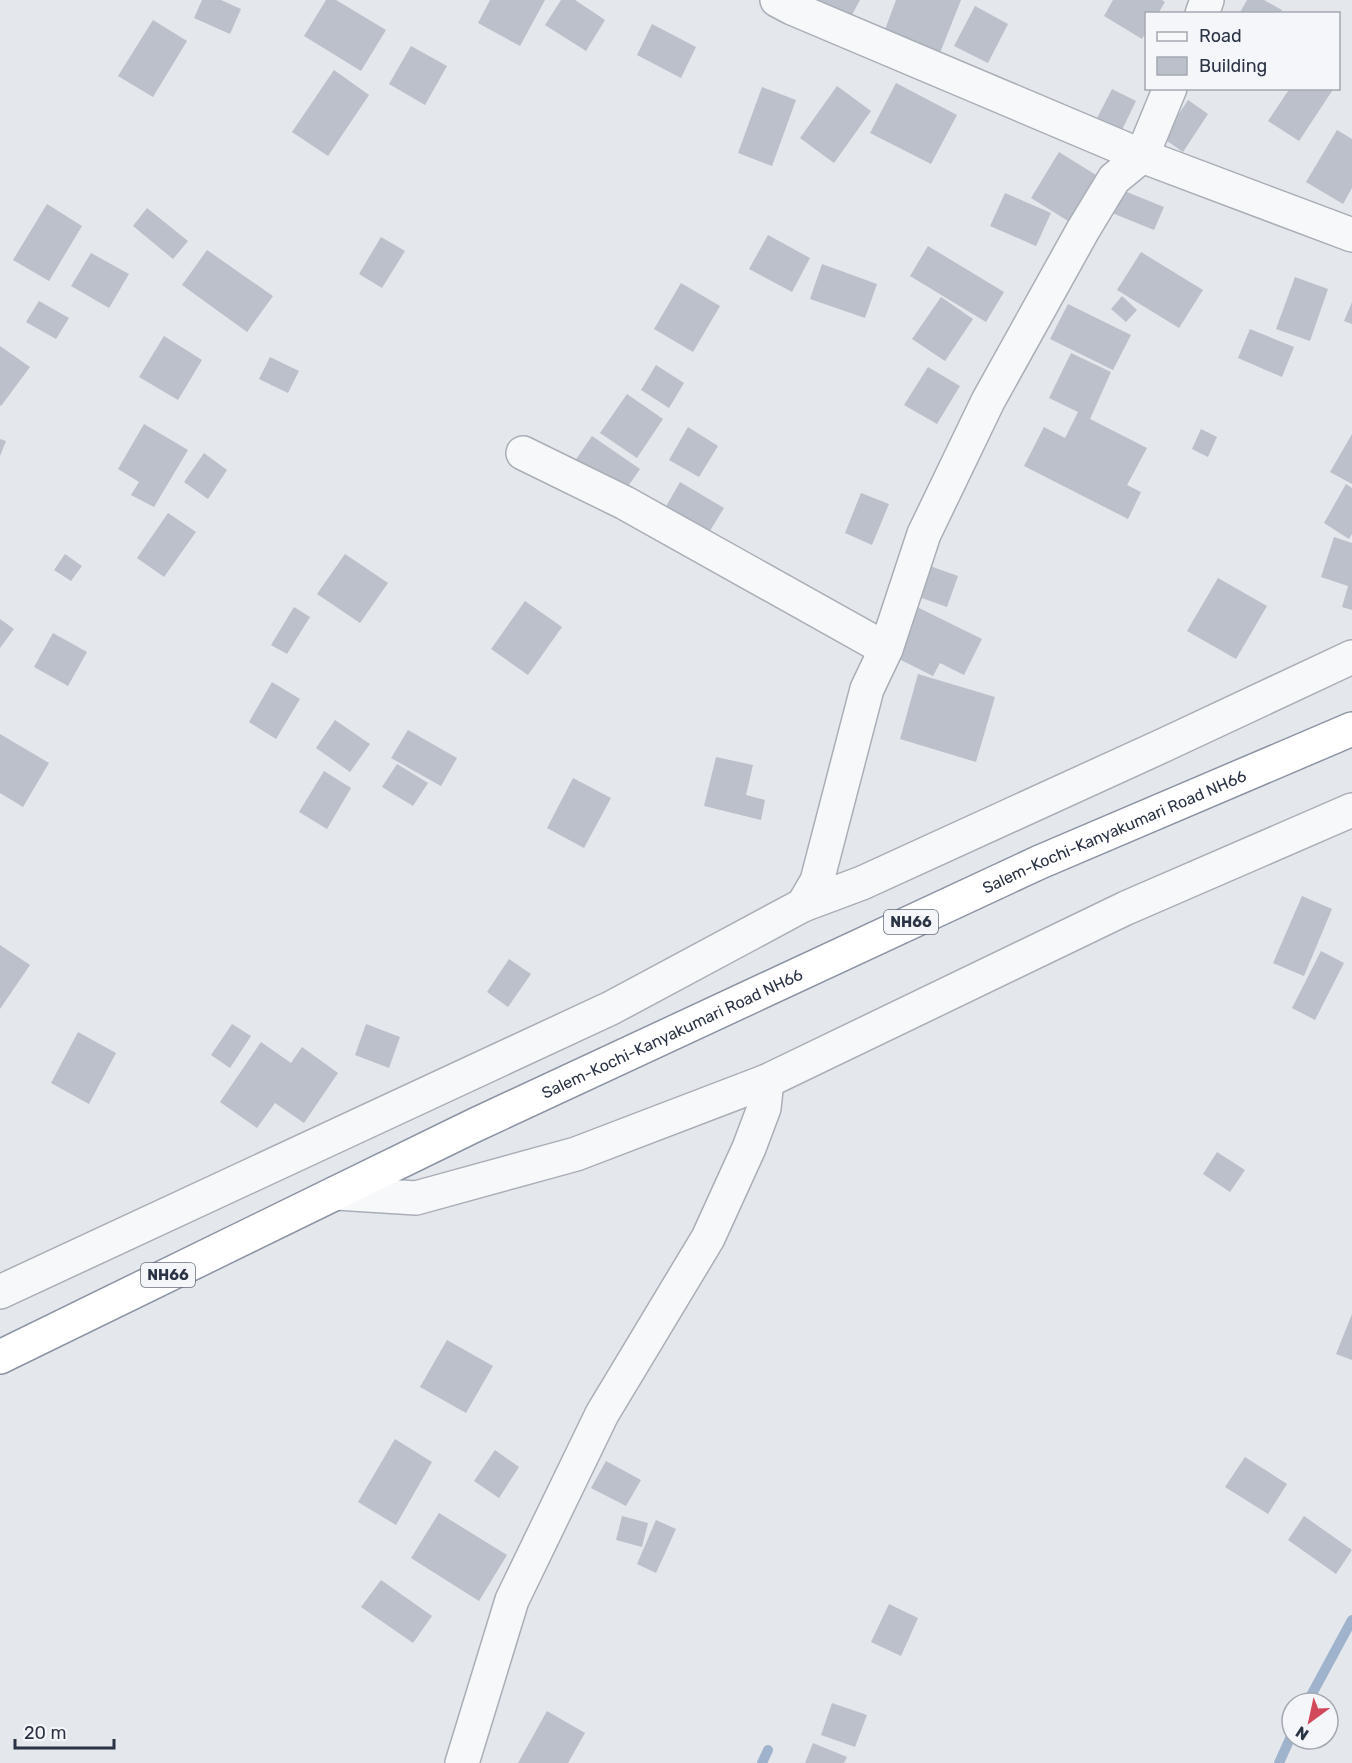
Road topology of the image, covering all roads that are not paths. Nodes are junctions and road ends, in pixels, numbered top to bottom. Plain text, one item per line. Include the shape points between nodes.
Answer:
1 (777, 0) edge
2 (1169, 90) edge
3 (1142, 156) junction
4 (1352, 235) edge
5 (523, 453) dead end
6 (886, 649) junction
7 (1352, 657) edge
8 (1352, 729) edge
9 (1352, 810) edge
10 (803, 905) junction
11 (767, 1081) junction
12 (336, 1193) junction
13 (0, 1292) edge
14 (0, 1357) edge
15 (462, 1763) edge

1 - 3 street
2 - 3 street
3 - 4 street
3 - 6 street via 1114,178 988,401 924,534
5 - 6 street via 625,503
6 - 10 street via 867,689 817,881
7 - 10 street via 862,883
8 - 12 highway, Salem-Kochi-Kanyakumari Road NH66 / NH66 via 1040,862
9 - 11 street via 1126,908
10 - 13 street via 610,1008
11 - 12 street via 576,1154 416,1198
11 - 15 street via 764,1108 749,1148 708,1238 602,1414 512,1600
12 - 14 highway, Salem-Kochi-Kanyakumari Road NH66 / NH66

